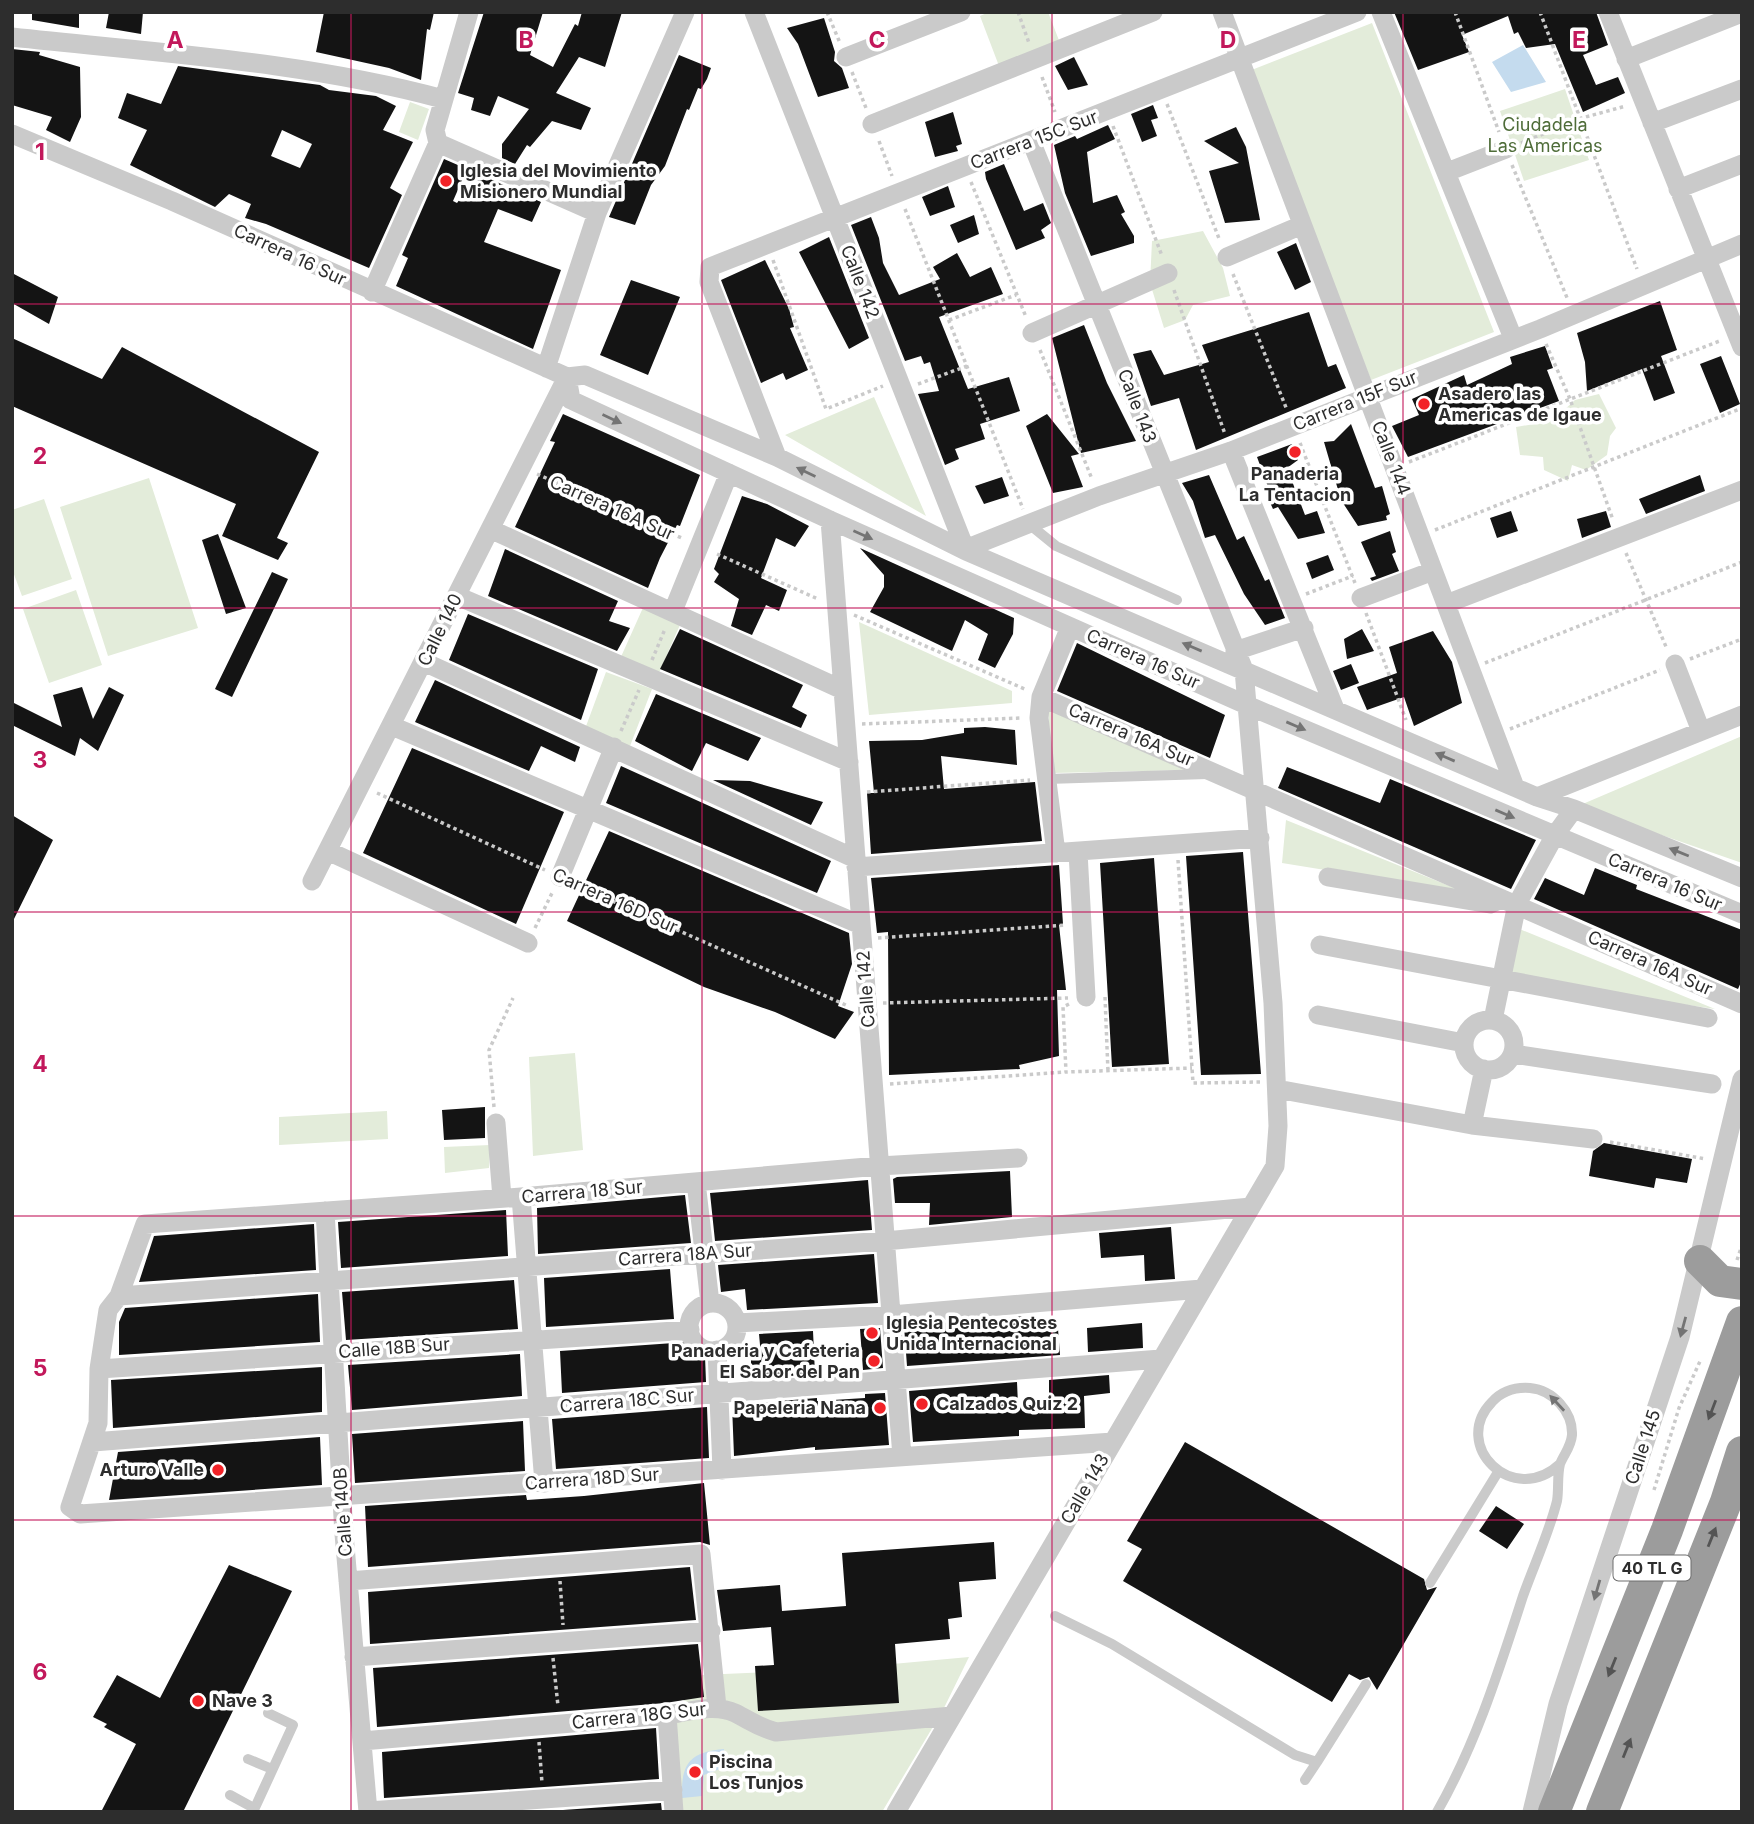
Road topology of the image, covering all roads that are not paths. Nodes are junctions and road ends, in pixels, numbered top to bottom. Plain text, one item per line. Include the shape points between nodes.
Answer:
1 (469, 12) edge
2 (685, 12) edge
3 (754, 12) edge
4 (961, 12) edge
5 (1153, 12) edge
6 (1222, 12) edge
7 (1357, 12) edge
8 (1381, 12) edge
9 (1608, 12) edge
10 (1742, 13) edge
11 (12, 37) edge
12 (846, 57) road end
13 (1240, 59) junction
14 (1626, 59) junction
15 (1742, 89) edge
16 (443, 99) junction
17 (1652, 123) junction
18 (872, 124) road end
19 (12, 134) edge
20 (1031, 141) junction
21 (438, 143) junction
22 (1506, 149) road end
23 (1742, 164) edge
24 (1447, 172) junction
25 (1678, 189) junction
26 (597, 213) junction
27 (835, 218) junction
28 (1303, 225) junction
29 (1742, 244) edge
30 (1227, 257) dead end
31 (1706, 258) junction
32 (1168, 273) dead end
33 (372, 292) junction
34 (1098, 305) junction
35 (1032, 332) dead end
36 (1513, 338) junction
37 (1739, 341) edge
38 (546, 368) junction
39 (567, 377) junction
40 (1367, 396) junction
41 (1231, 451) junction
42 (777, 457) junction
43 (729, 473) junction
44 (1165, 475) junction
45 (1742, 490) edge
46 (830, 520) junction
47 (1029, 524) junction
48 (490, 529) junction
49 (965, 550) junction
50 (1433, 571) junction
51 (457, 596) junction
52 (1360, 598) dead end
53 (1177, 600) dead end
54 (1446, 604) junction
55 (673, 611) junction
56 (1070, 627) junction
57 (1304, 628) junction
58 (1235, 652) junction
59 (424, 662) junction
60 (1675, 664) road end
61 (1244, 670) junction
62 (843, 690) junction
63 (1041, 697) junction
64 (1249, 706) junction
65 (1335, 709) junction
66 (1742, 715) edge
67 (392, 726) junction
68 (1701, 732) junction
69 (614, 747) junction
70 (849, 762) junction
71 (1222, 774) junction
72 (1047, 779) junction
73 (1515, 787) junction
74 (1254, 788) junction
75 (1537, 797) junction
76 (589, 808) junction
77 (1574, 809) junction
78 (1555, 835) junction
79 (1260, 838) junction
80 (330, 852) junction
81 (1077, 852) junction
82 (1056, 853) junction
83 (856, 863) junction
84 (560, 877) road end
85 (1328, 877) dead end
86 (1742, 878) edge
87 (312, 881) dead end
88 (1510, 901) junction
89 (1742, 914) edge
90 (861, 932) junction
91 (528, 943) road end
92 (1320, 945) dead end
93 (1500, 979) junction
94 (1096, 997) road end
95 (1742, 1004) edge
96 (1318, 1015) dead end
97 (1708, 1017) dead end
98 (1493, 1020) junction
99 (1464, 1043) junction
100 (1513, 1054) junction
101 (1484, 1069) junction
102 (1742, 1079) edge
103 (1712, 1084) dead end
104 (1270, 1085) junction
105 (496, 1123) road end
106 (1472, 1125) junction
107 (1592, 1139) road end
108 (1018, 1158) dead end
109 (879, 1166) junction
110 (696, 1182) junction
111 (511, 1198) junction
112 (1251, 1207) junction
113 (325, 1212) junction
114 (885, 1241) junction
115 (704, 1254) junction
116 (1700, 1261) junction
117 (526, 1266) junction
118 (328, 1281) junction
119 (1742, 1284) edge
120 (1202, 1289) junction
121 (119, 1296) junction
122 (710, 1303) junction
123 (891, 1315) junction
124 (1742, 1322) edge
125 (737, 1323) junction
126 (690, 1330) junction
127 (532, 1338) junction
128 (717, 1350) junction
129 (332, 1352) junction
130 (1161, 1359) junction
131 (99, 1368) junction
132 (897, 1381) junction
133 (719, 1393) junction
134 (537, 1408) junction
135 (336, 1424) junction
136 (93, 1442) junction
137 (1113, 1442) junction
138 (1742, 1452) edge
139 (902, 1457) junction
140 (1560, 1464) junction
141 (722, 1470) junction
142 (1498, 1472) junction
143 (544, 1483) junction
144 (341, 1497) junction
145 (348, 1581) junction
146 (1430, 1583) dead end
147 (1055, 1616) dead end
148 (711, 1631) junction
149 (354, 1657) junction
150 (1366, 1684) dead end
151 (717, 1707) junction
152 (268, 1713) dead end
153 (667, 1716) junction
154 (952, 1716) junction
155 (362, 1741) junction
156 (248, 1759) dead end
157 (1317, 1762) junction
158 (272, 1769) junction
159 (1305, 1780) dead end
160 (673, 1790) junction
161 (230, 1795) dead end
162 (253, 1810) edge
163 (368, 1811) edge
164 (674, 1812) edge
165 (896, 1812) edge
166 (1437, 1812) edge
167 (1532, 1812) edge
168 (1554, 1812) edge
169 (1602, 1812) edge

1 - 16 street
2 - 26 street
3 - 27 street, Calle 142
4 - 12 street
5 - 18 street
6 - 13 street, Calle 144
7 - 13 street, Carrera 15C Sur
8 - 24 street
9 - 14 street
10 - 14 street
11 - 16 street via 292,68
13 - 20 street, Carrera 15C Sur
13 - 28 street, Calle 144
14 - 17 street
15 - 17 street
16 - 21 street via 435,130
17 - 25 street
19 - 33 street, Carrera 16 Sur
20 - 27 street, Carrera 15C Sur
20 - 34 street, Calle 143
21 - 26 street
21 - 33 street
22 - 24 street
23 - 25 street
24 - 36 street
25 - 31 street
26 - 38 street
27 - 42 street, Carrera 15C Sur via 710,267 709,282
27 - 49 street, Calle 142
28 - 30 street
28 - 40 street, Calle 144
29 - 31 street, Carrera 15F Sur
31 - 36 street, Carrera 15F Sur
31 - 37 street
32 - 34 street
33 - 38 street, Carrera 16 Sur
34 - 35 street
34 - 44 street, Calle 143
36 - 40 street, Carrera 15F Sur
38 - 39 street, Carrera 16 Sur
39 - 42 street, Carrera 16 Sur via 585,375
39 -> 43 street, Carrera 16 Sur via 571,400
39 - 48 street, Calle 140
40 - 41 street, Carrera 15F Sur
40 - 50 street, Calle 144
41 - 44 street, Carrera 15F Sur
41 - 57 street
49 -> 42 street, Carrera 16 Sur
43 - 46 street, Carrera 16 Sur
43 - 55 street
44 - 47 street, Carrera 15F Sur
44 - 58 street, Calle 143
45 - 54 street
46 -> 56 street, Carrera 16 Sur
46 - 62 street, Calle 142
47 - 49 street, Carrera 15F Sur
47 - 53 lane via 1056,546
48 - 51 street, Calle 140
48 - 55 street
61 -> 49 street, Carrera 16 Sur
50 - 52 street
50 - 54 street, Calle 144
51 - 59 street, Calle 140
51 - 70 street
54 - 73 street, Calle 144
55 - 62 street
56 - 63 street
56 - 64 street, Carrera 16 Sur
57 - 58 street
57 - 65 street
58 - 61 street, Calle 143
59 - 67 street, Calle 140
59 - 69 street
60 - 68 street
61 - 64 street, Calle 143
61 - 65 street, Carrera 16 Sur
62 - 70 street, Calle 142
63 - 71 street, Carrera 16A Sur
63 - 72 street via 1039,718
64 - 74 street, Calle 143
64 -> 78 street, Carrera 16 Sur
73 -> 65 street, Carrera 16 Sur
66 - 68 street
67 - 76 street
67 - 80 street, Calle 140
68 - 75 street
69 - 76 street
69 - 83 street
70 - 83 street, Calle 142
71 - 72 lane
71 - 74 street, Carrera 16A Sur
72 - 82 street
73 - 75 street, Carrera 16 Sur
74 - 79 street, Calle 143
74 - 88 street, Carrera 16A Sur
75 - 77 street, Carrera 16 Sur
76 - 84 street
76 - 90 street
77 - 78 street
86 -> 77 street, Carrera 16 Sur
78 - 88 street
78 - 89 street, Carrera 16 Sur
79 - 81 street
79 - 104 street, Calle 143
80 - 87 street, Calle 140
80 - 91 street
81 - 82 street
81 - 94 street via 1082,924
82 - 83 street
83 - 90 street, Calle 142
85 - 88 street via 1490,904
88 - 93 street
88 - 95 street, Carrera 16A Sur
90 - 109 street, Calle 142
92 - 93 street
93 - 97 street
93 - 98 street
96 - 99 street
98 - 99 street via 1480,1021 1469,1030
98 - 100 street via 1507,1027 1514,1039
99 - 101 street via 1467,1057
100 - 101 street via 1504,1065
100 - 103 street
101 - 106 street
102 - 116 street, Calle 145
104 - 106 street
104 - 112 street, Calle 143 via 1278,1126 1275,1166
105 - 111 street
106 - 107 street
108 - 109 street, Carrera 18 Sur
109 - 110 street, Carrera 18 Sur
109 - 114 street, Calle 142
110 - 111 street, Carrera 18 Sur
110 - 115 street
111 - 113 street, Carrera 18 Sur
111 - 117 street
112 - 114 street, Carrera 18A Sur
112 - 120 street, Calle 143
113 - 118 street, Calle 140B
113 - 121 street, Carrera 18 Sur via 145,1224
114 - 115 street, Carrera 18A Sur
114 - 123 street, Calle 142
115 - 117 street, Carrera 18A Sur
115 - 122 street
116 - 119 highway via 1720,1282
116 -> 167 street, Calle 145 via 1680,1337 1558,1704
117 - 118 street, Carrera 18A Sur
117 - 127 street
118 - 121 street, Carrera 18A Sur
118 - 129 street, Calle 140B
120 - 123 street
120 - 130 street, Calle 143
121 - 131 street via 108,1310
122 - 125 street via 727,1308
122 - 126 street via 694,1312
123 - 125 street
123 - 132 street, Calle 142
124 -> 168 highway, 40 TL G via 1667,1530
125 - 128 street via 732,1341
126 - 127 street, Calle 18B Sur
126 - 128 street via 699,1346
127 - 129 street, Calle 18B Sur
127 - 134 street
128 - 133 street
129 - 131 street, Calle 18B Sur
129 - 135 street, Calle 140B
130 - 132 street, Carrera 18C Sur
130 - 137 street, Calle 143
131 - 136 street
132 - 133 street, Carrera 18C Sur
132 - 139 street, Calle 142
133 - 134 street, Carrera 18C Sur
133 - 141 street
134 - 135 street, Carrera 18C Sur
134 - 143 street
135 - 136 street, Carrera 18C Sur
135 - 144 street, Calle 140B
136 - 144 street, Carrera 18D Sur via 71,1503 72,1510 80,1514
137 - 139 street, Carrera 18D Sur
137 - 154 street, Calle 143
169 -> 138 highway, 40 TL G
139 - 141 street, Carrera 18D Sur
140 - 142 lane via 1531,1480
140 -> 142 lane via 1572,1435 1562,1405 1535,1389 1519,1388 1498,1397 1482,1415 1478,1430 1480,1446
140 - 166 lane via 1557,1500 1496,1679 1461,1770
141 - 143 street, Carrera 18D Sur
142 - 146 lane
143 - 144 street, Carrera 18D Sur
144 - 145 street, Calle 140B
145 - 148 street via 700,1554
145 - 149 street, Calle 140B
147 - 157 lane via 1112,1644 1295,1755
148 - 149 street
148 - 151 street
149 - 155 street, Calle 140B
150 - 157 lane
151 - 153 street, Carrera 18G Sur
151 - 154 street, Carrera 18G Sur via 776,1732
152 - 158 lane via 293,1725
153 - 155 street, Carrera 18G Sur
153 - 160 street
154 - 165 street, Calle 143
155 - 163 street, Calle 140B
156 - 158 lane
157 - 159 lane
158 - 162 lane
160 - 163 street
160 - 164 street
161 - 162 lane

